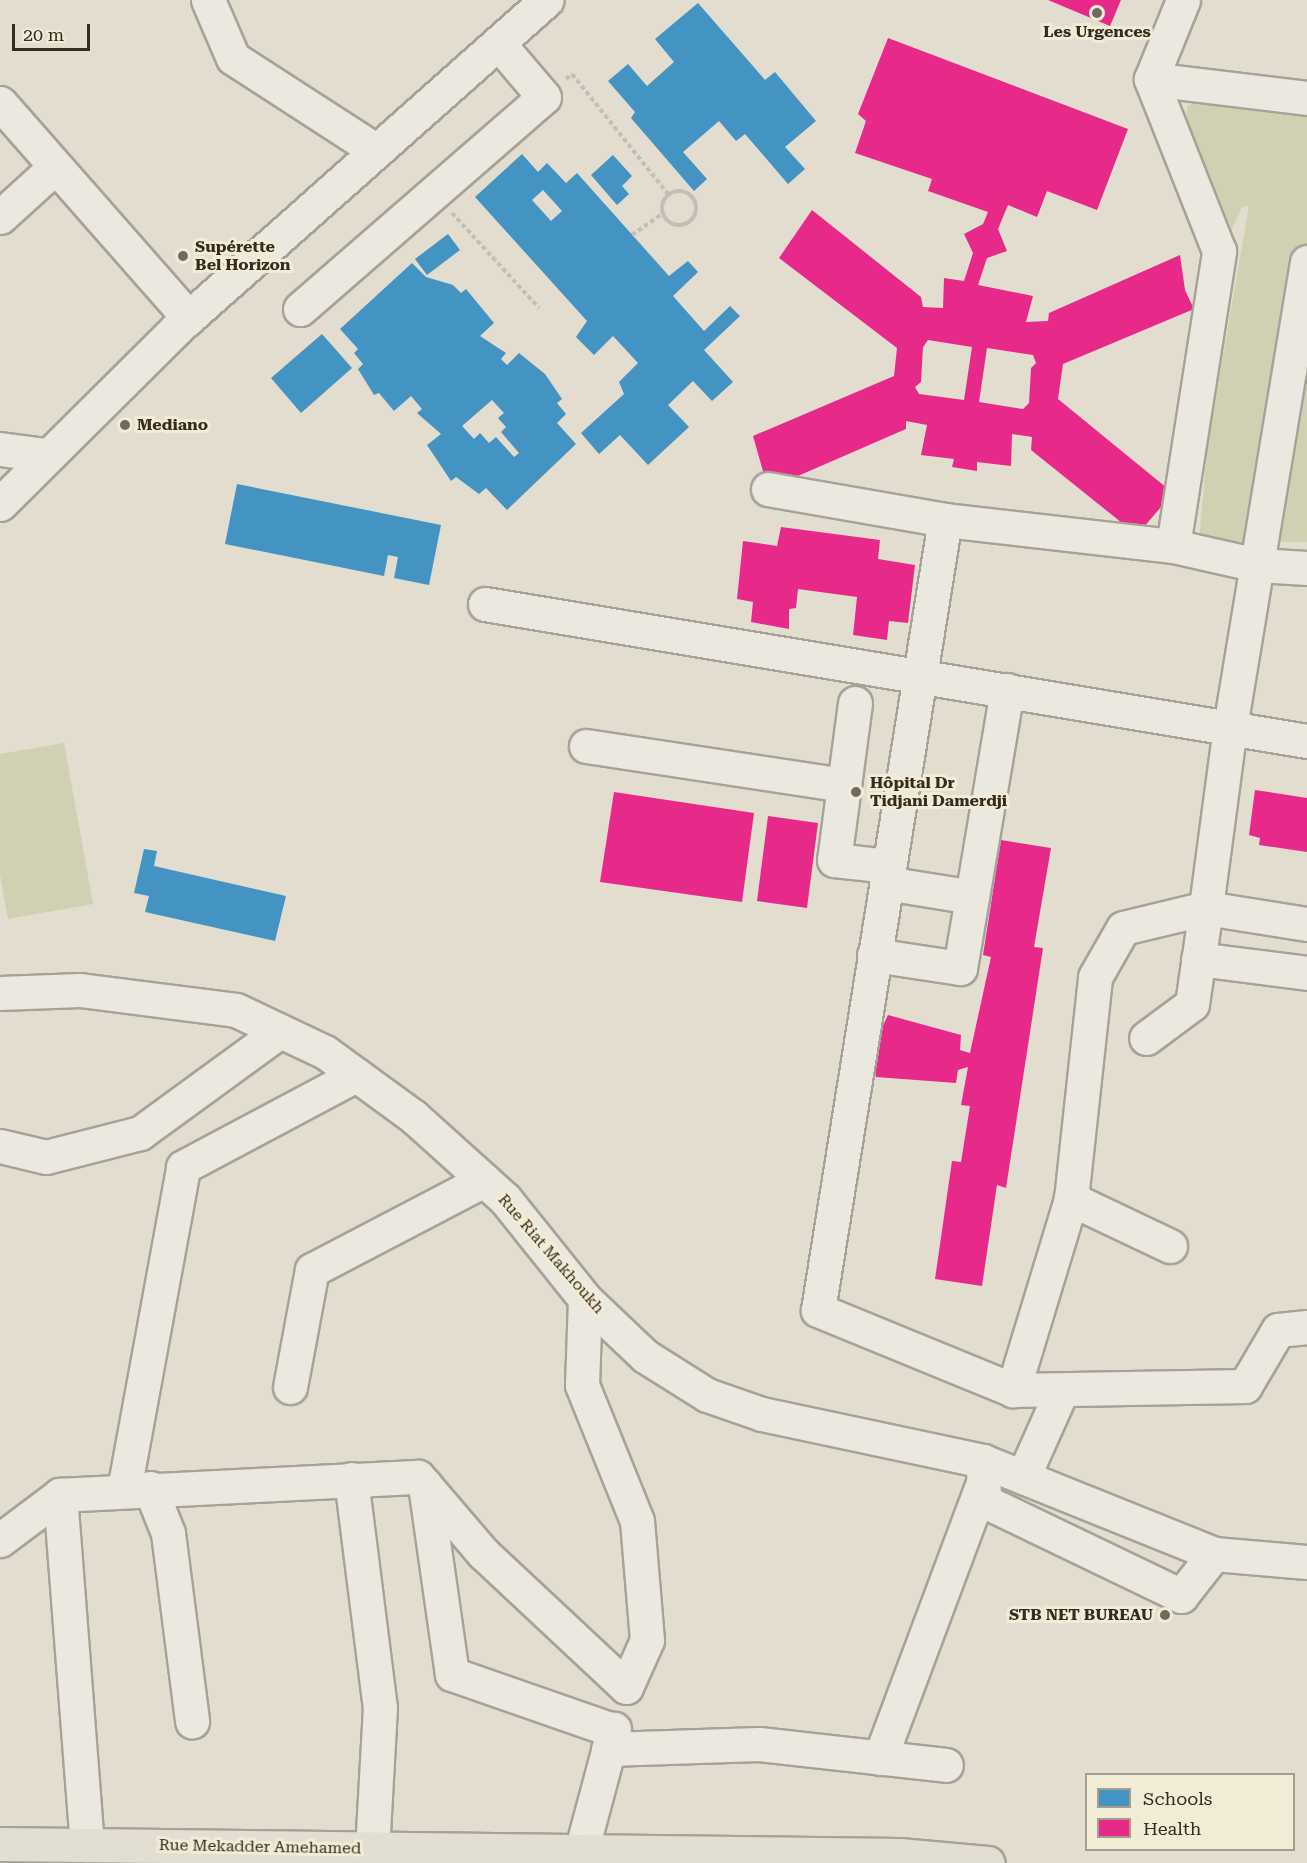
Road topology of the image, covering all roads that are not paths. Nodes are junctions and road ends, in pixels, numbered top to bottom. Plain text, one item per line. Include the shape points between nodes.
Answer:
1 (208, 0) edge
2 (546, 0) edge
3 (1183, 0) edge
4 (498, 43) junction
5 (1151, 79) junction
6 (1307, 98) edge
7 (0, 103) edge
8 (377, 151) junction
9 (55, 167) junction
10 (0, 217) edge
11 (1307, 262) edge
12 (300, 309) dead end
13 (189, 318) junction
14 (0, 449) edge
15 (44, 455) junction
16 (768, 489) dead end
17 (0, 504) edge
18 (945, 520) junction
19 (1173, 546) junction
20 (1257, 565) junction
21 (1307, 568) edge
22 (485, 604) dead end
23 (919, 675) junction
24 (1007, 690) junction
25 (855, 703) dead end
26 (1230, 727) junction
27 (1307, 741) edge
28 (586, 746) dead end
29 (844, 785) junction
30 (887, 875) junction
31 (972, 897) junction
32 (1206, 908) junction
33 (1307, 924) edge
34 (874, 955) junction
35 (1198, 959) junction
36 (1307, 973) edge
37 (0, 993) edge
38 (280, 1031) junction
39 (1146, 1038) dead end
40 (356, 1075) junction
41 (0, 1146) edge
42 (484, 1180) junction
43 (1071, 1199) junction
44 (1170, 1246) dead end
45 (585, 1299) junction
46 (1307, 1327) edge
47 (290, 1387) dead end
48 (1013, 1390) junction
49 (1062, 1390) junction
50 (983, 1472) junction
51 (1023, 1477) junction
52 (351, 1479) junction
53 (424, 1485) junction
54 (137, 1489) junction
55 (60, 1494) junction
56 (1110, 1514) junction
57 (0, 1540) edge
58 (1093, 1554) junction
59 (1214, 1554) junction
60 (1307, 1562) edge
61 (626, 1687) junction
62 (192, 1721) dead end
63 (610, 1740) junction
64 (880, 1758) junction
65 (946, 1765) dead end
66 (0, 1844) edge
67 (87, 1845) junction
68 (372, 1848) junction
69 (578, 1858) edge
70 (988, 1863) edge

1 - 8 street via 232,58
2 - 4 street
3 - 5 street
4 - 8 street
4 - 12 street via 544,97
5 - 6 street
5 - 19 street via 1219,251
7 - 9 street
8 - 13 street
9 - 10 street
9 - 13 street
11 - 20 street
13 - 15 street
14 - 15 street
15 - 17 street
16 - 18 street
18 - 19 street
18 - 23 street
19 - 20 street
20 - 21 street
20 - 26 street
22 - 23 street
23 - 24 street
23 - 30 street
24 - 26 street
24 - 31 street
25 - 29 street
26 - 27 street
26 - 32 street
28 - 29 street
29 - 30 street via 834,860
30 - 31 street
30 - 34 street
31 - 34 street via 960,968
32 - 33 street
32 - 35 street
32 - 43 street via 1123,928 1095,977
34 - 48 street via 818,1310
35 - 36 street
35 - 39 street via 1192,1004
37 - 38 street, Rue Riat Makhoukh via 80,990 162,997 236,1010
38 - 40 street, Rue Riat Makhoukh
38 - 41 street via 140,1133 46,1158
40 - 42 street, Rue Riat Makhoukh via 414,1117
40 - 54 street via 183,1167
42 - 45 street, Rue Riat Makhoukh
42 - 47 street via 312,1270
43 - 44 street
43 - 48 street
45 - 50 street, Rue Riat Makhoukh via 645,1356 707,1395 762,1414
45 - 61 street via 582,1385 637,1521 648,1640
46 - 49 street via 1278,1330 1245,1386
48 - 49 street
49 - 51 street
50 - 51 street, Rue Riat Makhoukh
50 - 58 street via 984,1501
50 - 64 street
51 - 56 street, Rue Riat Makhoukh
52 - 53 street via 417,1477
52 - 54 street
52 - 68 street via 380,1707
53 - 61 street via 483,1553
53 - 63 street via 452,1674
54 - 55 street
54 - 62 street via 168,1533
55 - 57 street
55 - 67 street
56 - 58 street
56 - 59 street, Rue Riat Makhoukh
58 - 59 street via 1181,1596
59 - 60 street, Rue Riat Makhoukh
61 - 63 street
63 - 64 street via 759,1744
63 - 69 street
64 - 65 street
66 - 67 main road, Rue Mekadder Amehamed
67 - 68 main road, Rue Mekadder Amehamed
68 - 69 main road, Rue Mekadder Amehamed
69 - 70 main road, Rue Mekadder Amehamed via 899,1855

